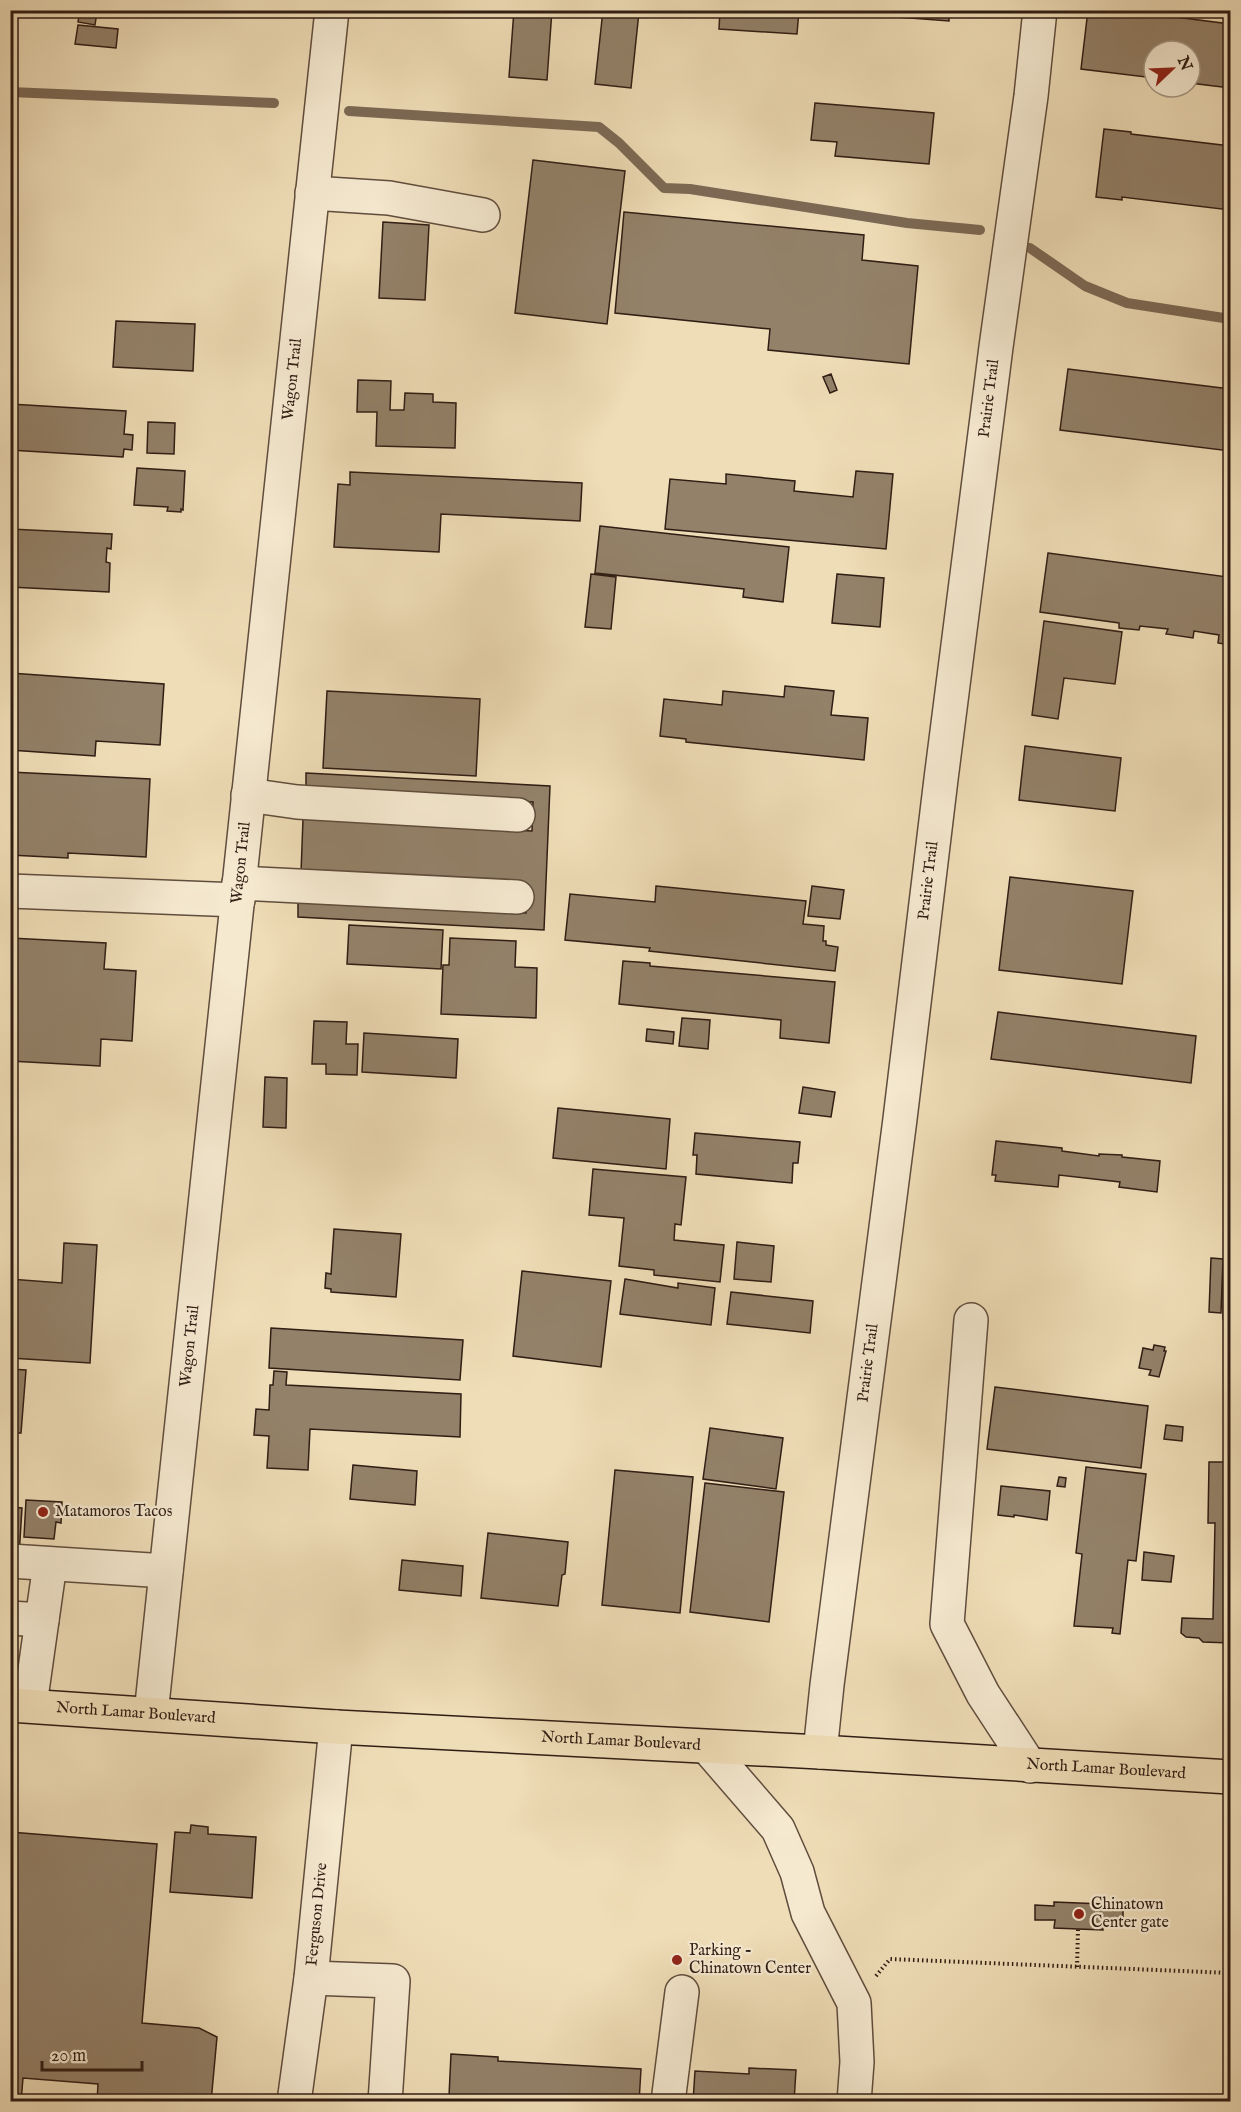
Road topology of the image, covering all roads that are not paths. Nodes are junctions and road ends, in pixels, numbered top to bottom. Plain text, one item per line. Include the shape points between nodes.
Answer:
1 (332, 10) edge
2 (1040, 10) edge
3 (312, 193) junction
4 (483, 215) dead end
5 (248, 795) junction
6 (518, 815) dead end
7 (10, 891) edge
8 (238, 892) junction
9 (517, 897) dead end
10 (971, 1320) dead end
11 (10, 1561) edge
12 (50, 1564) junction
13 (166, 1571) junction
14 (26, 1619) edge
15 (20, 1705) edge
16 (151, 1714) junction
17 (336, 1727) junction
18 (708, 1748) junction
19 (820, 1752) junction
20 (1030, 1766) junction
21 (1230, 1778) edge
22 (311, 1978) junction
23 (682, 1992) dead end
24 (294, 2102) edge
25 (386, 2102) edge
26 (668, 2102) edge
27 (854, 2102) edge

1 - 3 street, Wagon Trail
2 - 19 street, Prairie Trail
3 - 4 street via 389,198
3 - 5 street, Wagon Trail
5 - 6 street via 297,802
5 - 8 street, Wagon Trail
7 - 8 street
8 - 9 street
8 - 13 street, Wagon Trail
10 - 20 street via 946,1624 983,1695
11 - 12 street
12 - 13 street
12 - 14 street
13 - 16 street, Wagon Trail
14 - 15 street
15 - 16 main road, North Lamar Boulevard
16 - 17 main road, North Lamar Boulevard
17 - 18 main road, North Lamar Boulevard
17 - 22 street, Ferguson Drive
18 - 19 main road, North Lamar Boulevard
18 - 27 street via 778,1829 797,1872 808,1913 855,2003
19 - 20 main road, North Lamar Boulevard
20 - 21 main road, North Lamar Boulevard
22 - 24 street, Ferguson Drive
22 - 25 street via 393,1981
23 - 26 street

